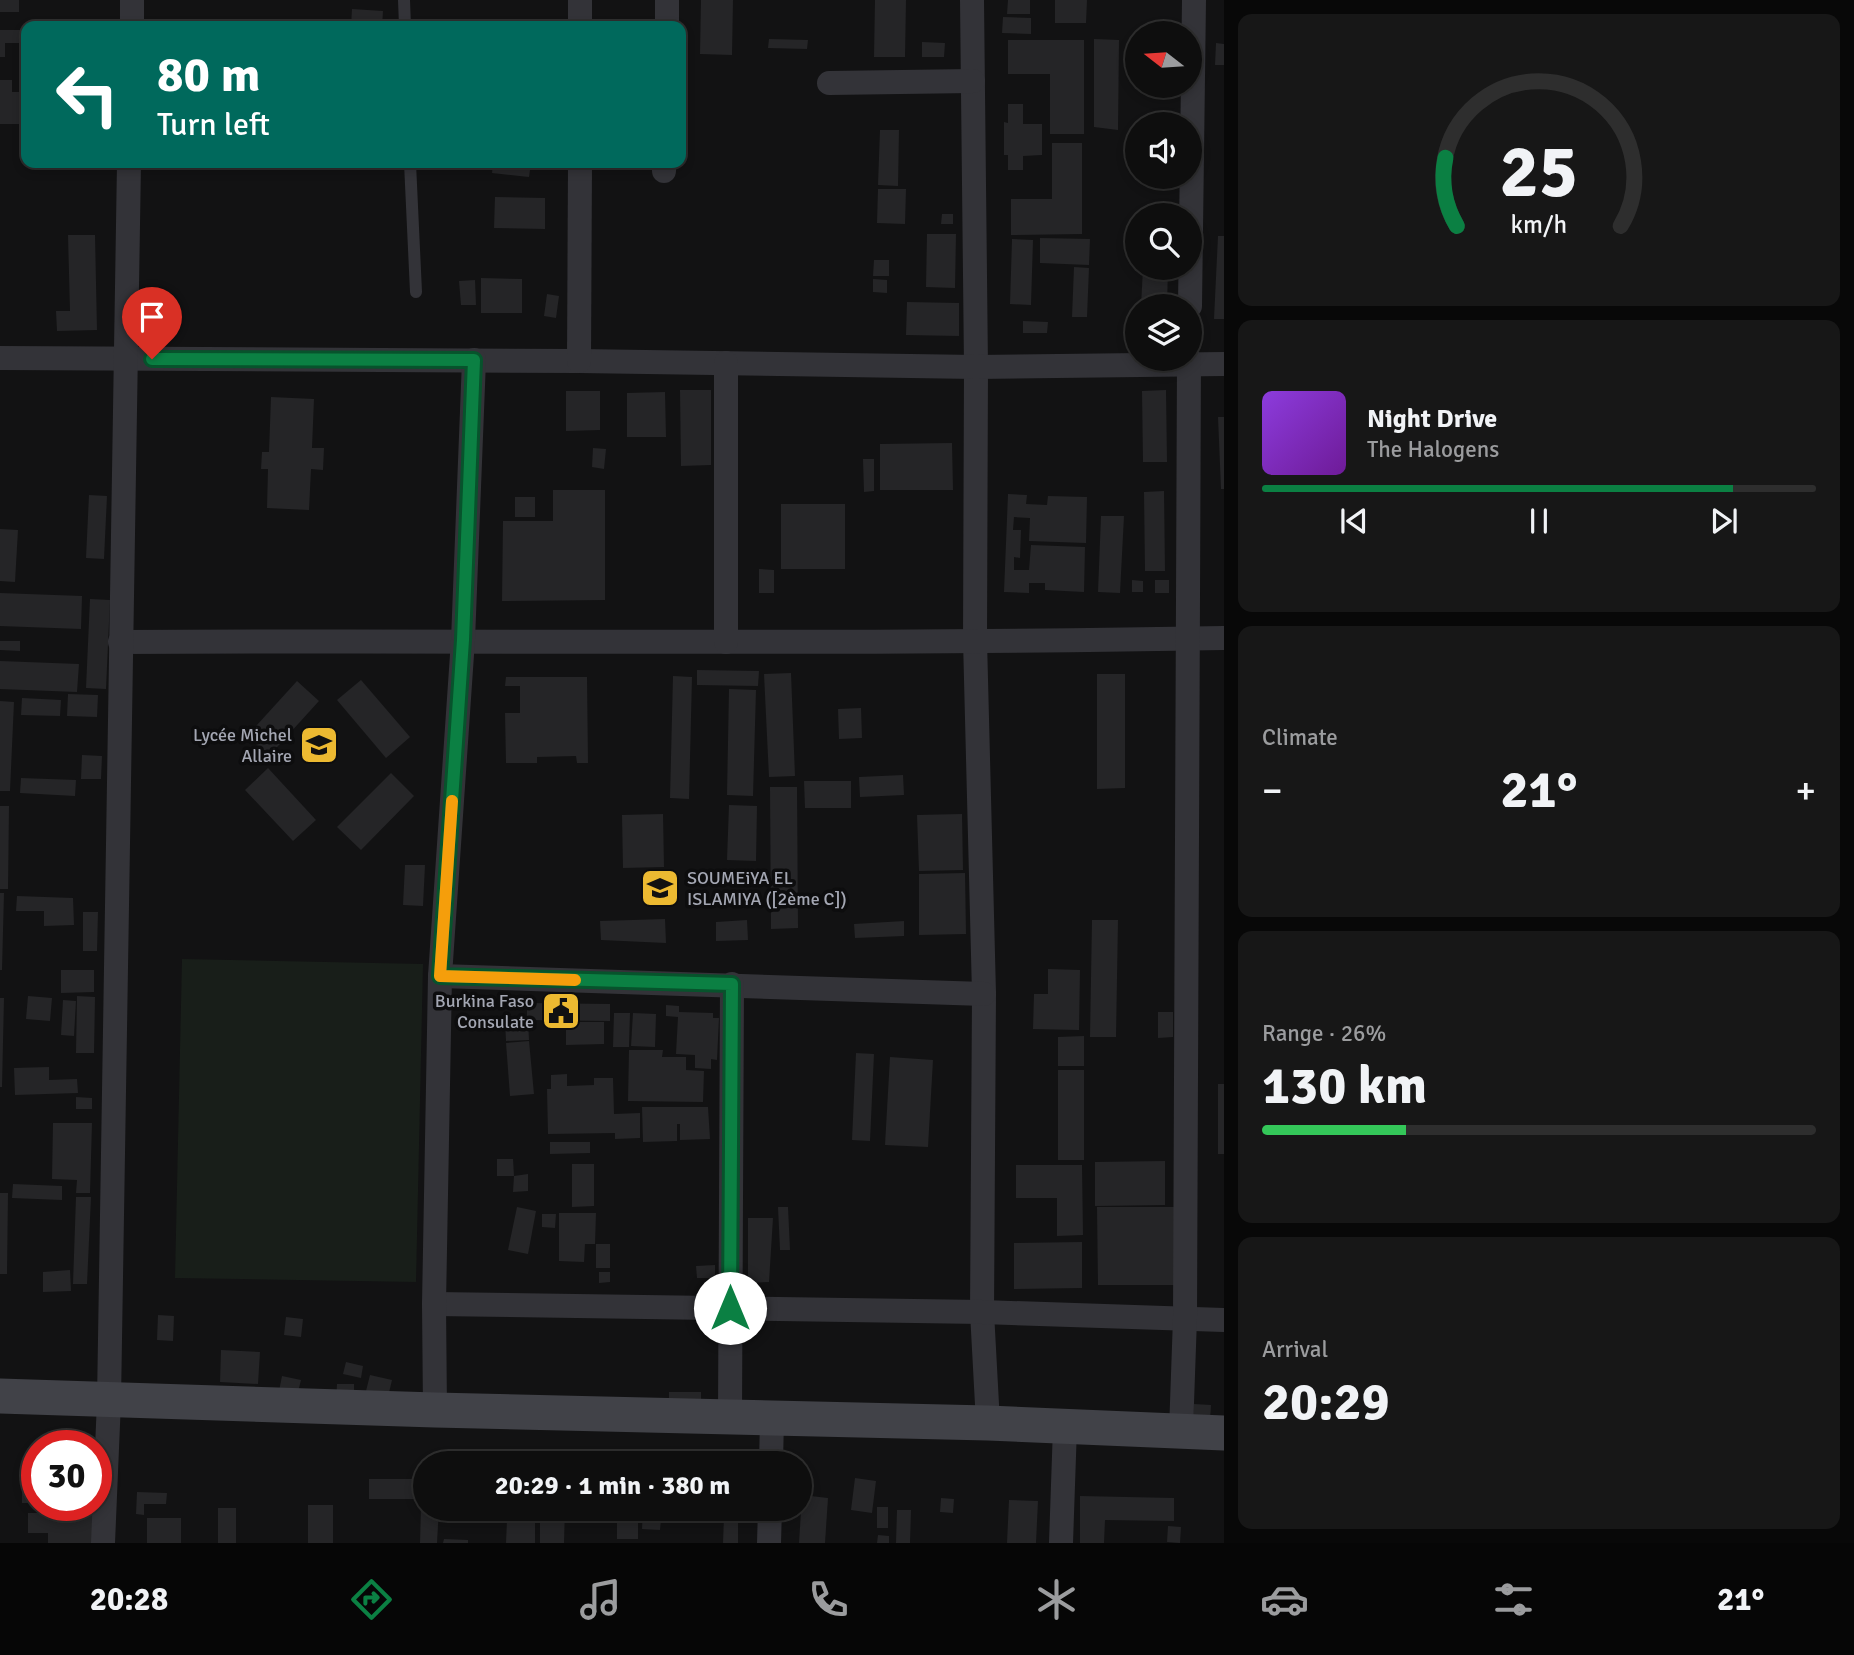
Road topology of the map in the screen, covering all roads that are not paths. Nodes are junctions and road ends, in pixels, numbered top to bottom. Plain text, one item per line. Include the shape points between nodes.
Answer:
1 (132, 0) edge
2 (404, 0) edge
3 (580, 0) edge
4 (667, 0) edge
5 (972, 0) edge
6 (1194, 0) edge
7 (132, 21) edge
8 (405, 21) edge
9 (580, 21) edge
10 (667, 21) edge
11 (973, 80) junction
12 (829, 83) dead end
13 (129, 168) edge
14 (410, 168) edge
15 (580, 168) edge
16 (415, 292) dead end
17 (1190, 294) edge
18 (0, 358) edge
19 (125, 359) junction
20 (474, 360) junction
21 (579, 361) junction
22 (1202, 362) edge
23 (726, 363) junction
24 (1125, 363) edge
25 (1224, 364) edge
26 (976, 367) junction
27 (1189, 371) edge
28 (1224, 638) edge
29 (1190, 639) junction
30 (463, 640) junction
31 (975, 640) junction
32 (120, 642) junction
33 (726, 642) junction
34 (440, 976) junction
35 (732, 984) junction
36 (984, 994) junction
37 (434, 1304) junction
38 (730, 1308) junction
39 (982, 1312) junction
40 (1185, 1318) junction
41 (1224, 1320) edge
42 (0, 1396) edge
43 (109, 1401) junction
44 (435, 1410) junction
45 (730, 1417) junction
46 (772, 1419) junction
47 (988, 1423) junction
48 (1065, 1427) junction
49 (1181, 1431) junction
50 (1224, 1433) edge
51 (771, 1451) edge
52 (770, 1521) edge
53 (103, 1543) edge
54 (769, 1543) edge
55 (1060, 1543) edge

1 - 7 street
2 - 8 lane
3 - 9 street
4 - 10 street
5 - 11 street
6 - 17 street
11 - 12 street
11 - 26 street
13 - 19 street
14 - 16 lane
15 - 21 street
18 - 19 street
19 - 20 street
19 - 32 street
20 - 21 street
20 - 30 street
21 - 23 street
22 - 25 street
23 - 26 street
23 - 33 street
24 - 26 street
26 - 31 street
27 - 29 street
28 - 29 street
29 - 31 street
29 - 40 street
30 - 32 street
30 - 33 street
30 - 34 street
31 - 33 street
31 - 36 street
32 - 43 street
34 - 35 street
34 - 37 street
35 - 36 street
35 - 38 street
36 - 39 street
37 - 38 street
37 - 44 street
38 - 39 street
38 - 45 street
39 - 40 street
39 - 47 street
40 - 41 street
40 - 49 street
42 - 43 main road
43 - 44 main road
43 - 53 street
44 - 45 main road
45 - 46 main road
46 - 47 main road
46 - 51 street
47 - 48 main road
48 - 49 main road
48 - 55 street
49 - 50 main road
52 - 54 street

